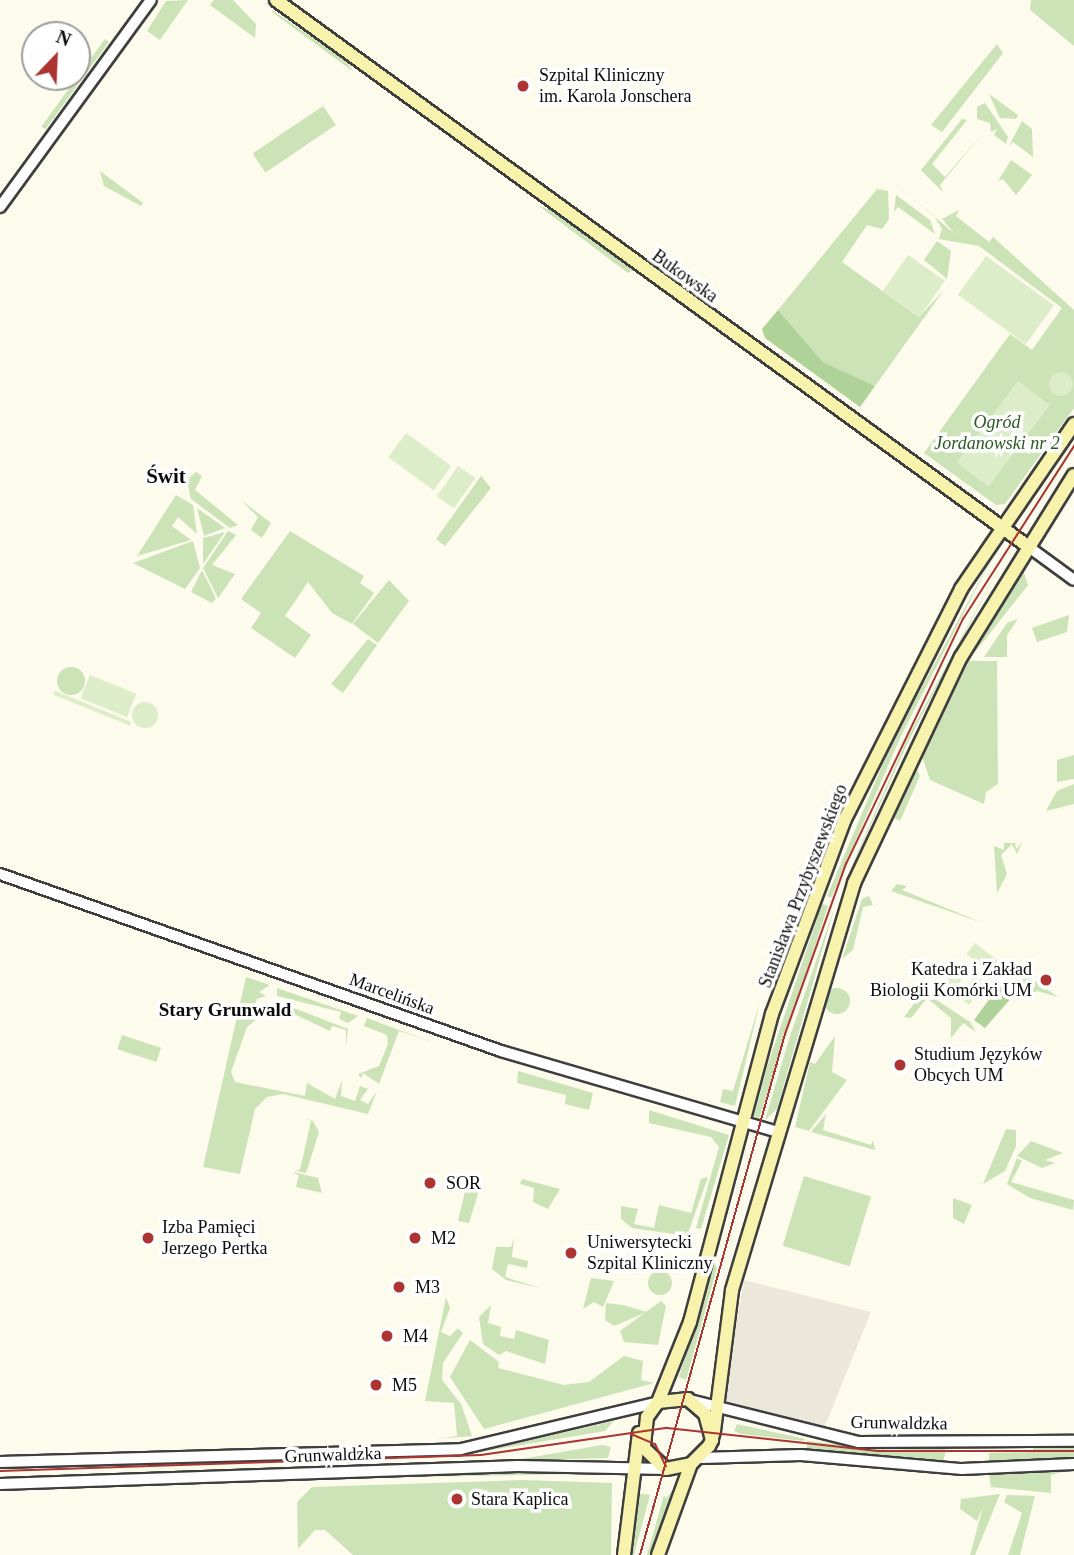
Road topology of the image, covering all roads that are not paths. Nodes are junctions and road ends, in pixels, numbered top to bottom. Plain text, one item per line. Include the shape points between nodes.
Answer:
1 (151, 0) edge
2 (276, 0) edge
3 (0, 207) edge
4 (1074, 424) edge
5 (1074, 475) edge
6 (1001, 527) junction
7 (1026, 545) junction
8 (1074, 580) edge
9 (0, 874) edge
10 (741, 1123) junction
11 (778, 1132) junction
12 (687, 1399) junction
13 (657, 1403) junction
14 (715, 1409) junction
15 (647, 1417) junction
16 (712, 1440) junction
17 (1074, 1441) edge
18 (97, 1461) junction
19 (696, 1461) junction
20 (0, 1462) edge
21 (1074, 1464) edge
22 (634, 1466) junction
23 (666, 1469) junction
24 (98, 1479) junction
25 (0, 1484) edge
26 (624, 1555) edge
27 (658, 1555) edge

1 - 3 street
2 - 6 main road, Bukowska
4 - 6 main road, Stanisława Przybyszewskiego
5 - 7 main road
6 - 7 main road, Bukowska
6 - 10 main road, Stanisława Przybyszewskiego via 920,662 853,801 790,961
7 - 8 street, Bukowska
7 - 11 main road via 929,716 866,855
9 - 10 street, Marcelińska via 501,1051
10 - 11 street, Marcelińska
10 - 13 main road, Stanisława Przybyszewskiego via 690,1322
11 - 14 main road via 732,1290
12 - 13 main road
12 - 14 street, Grunwaldzka
12 - 16 main road via 705,1415
13 - 15 main road
13 - 18 street, Grunwaldzka via 461,1449
14 - 16 main road
14 - 17 street, Grunwaldzka via 859,1442
15 - 22 main road
15 - 23 main road via 645,1451
16 - 19 main road
18 - 20 street, Grunwaldzka
18 - 24 street
19 - 21 street via 800,1455 962,1469
19 - 23 main road
19 - 27 main road
22 - 23 street, Grunwaldzka
22 - 24 street, Grunwaldzka
22 - 26 main road
24 - 25 street, Grunwaldzka

